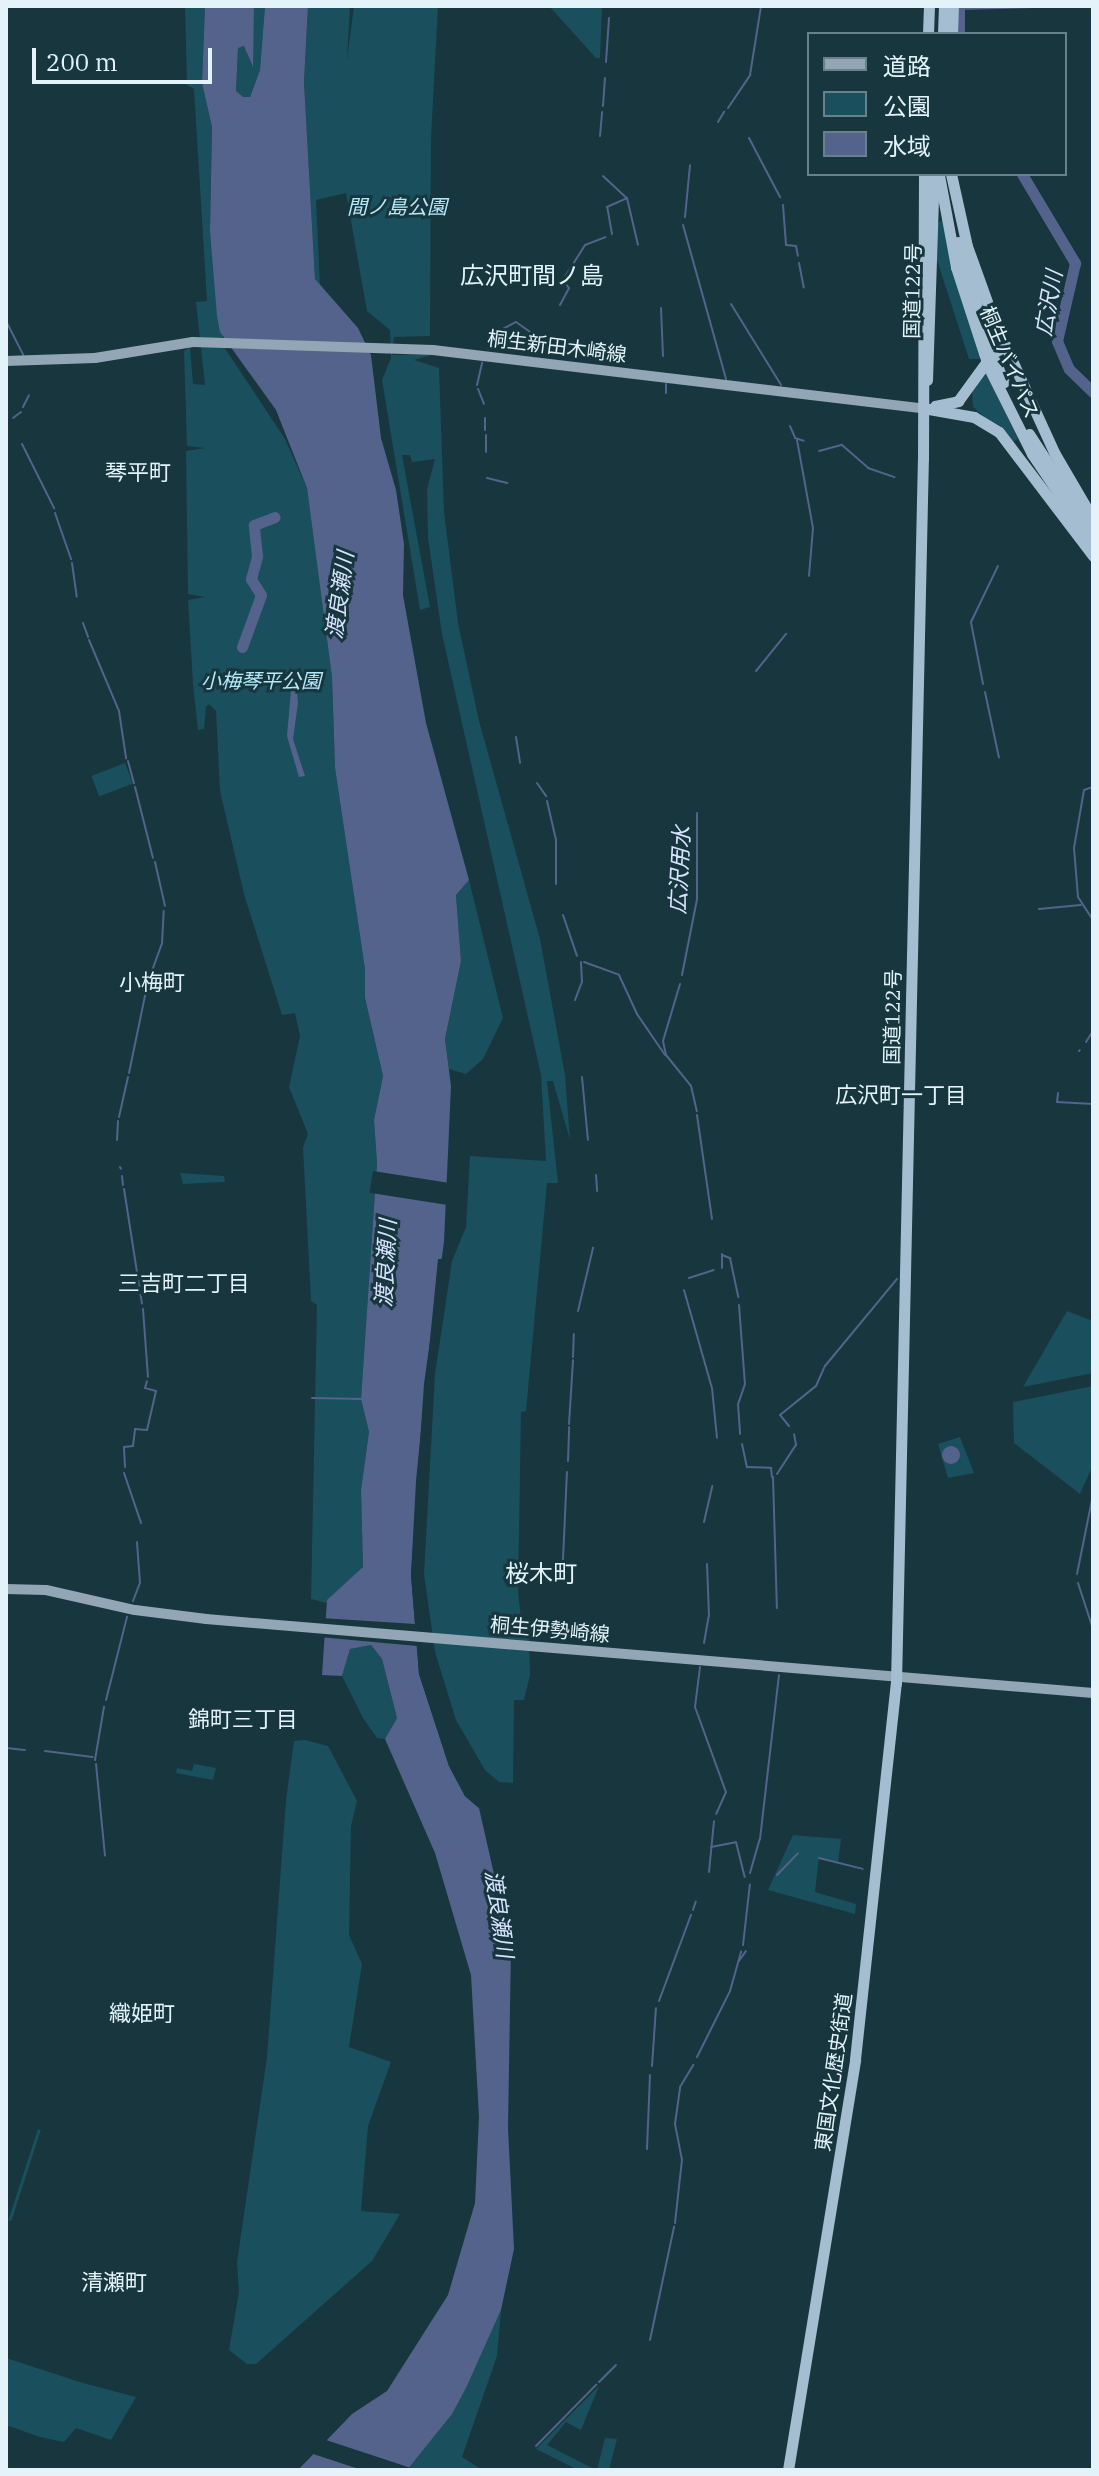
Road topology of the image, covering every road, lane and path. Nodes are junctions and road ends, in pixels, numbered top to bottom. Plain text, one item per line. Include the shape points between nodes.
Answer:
1 (929, 6) edge
2 (936, 6) edge
3 (944, 6) edge
4 (953, 6) edge
5 (928, 32) edge
6 (936, 32) edge
7 (943, 32) edge
8 (952, 32) edge
9 (926, 176) edge
10 (937, 176) edge
11 (938, 176) edge
12 (949, 176) edge
13 (950, 176) edge
14 (949, 217) junction
15 (1005, 346) junction
16 (6, 361) edge
17 (992, 365) junction
18 (967, 391) junction
19 (923, 408) junction
20 (978, 419) junction
21 (1093, 519) edge
22 (1093, 532) edge
23 (1093, 544) edge
24 (1093, 556) edge
25 (6, 1589) edge
26 (896, 1676) junction
27 (1093, 1693) edge
28 (788, 2470) edge

1 - 5 highway
2 - 6 highway
3 - 7 highway
4 - 8 highway
9 - 19 highway, 国道122号
10 - 19 highway, 国道122号
11 - 14 highway, 桐生バイパス
12 - 14 highway, 桐生バイパス
13 - 15 highway via 974,268
14 - 17 highway, 桐生バイパス, bridge
15 - 18 highway via 993,353
15 - 21 highway via 1055,454
16 - 19 main road, 桐生新田木崎線 via 95,358 184,343 392,349 538,361
17 - 22 highway, 桐生バイパス via 1039,452
17 - 23 highway, 桐生バイパス via 1032,454
18 - 19 highway via 950,406
18 - 20 highway
19 - 20 highway
19 - 26 highway, 国道122号
20 - 24 highway via 1006,440
25 - 26 main road, 桐生伊勢崎線 via 46,1590 135,1610 297,1626
26 - 27 main road, 桐生伊勢崎線
26 - 28 highway, 東国文化歴史街道 via 855,2059

